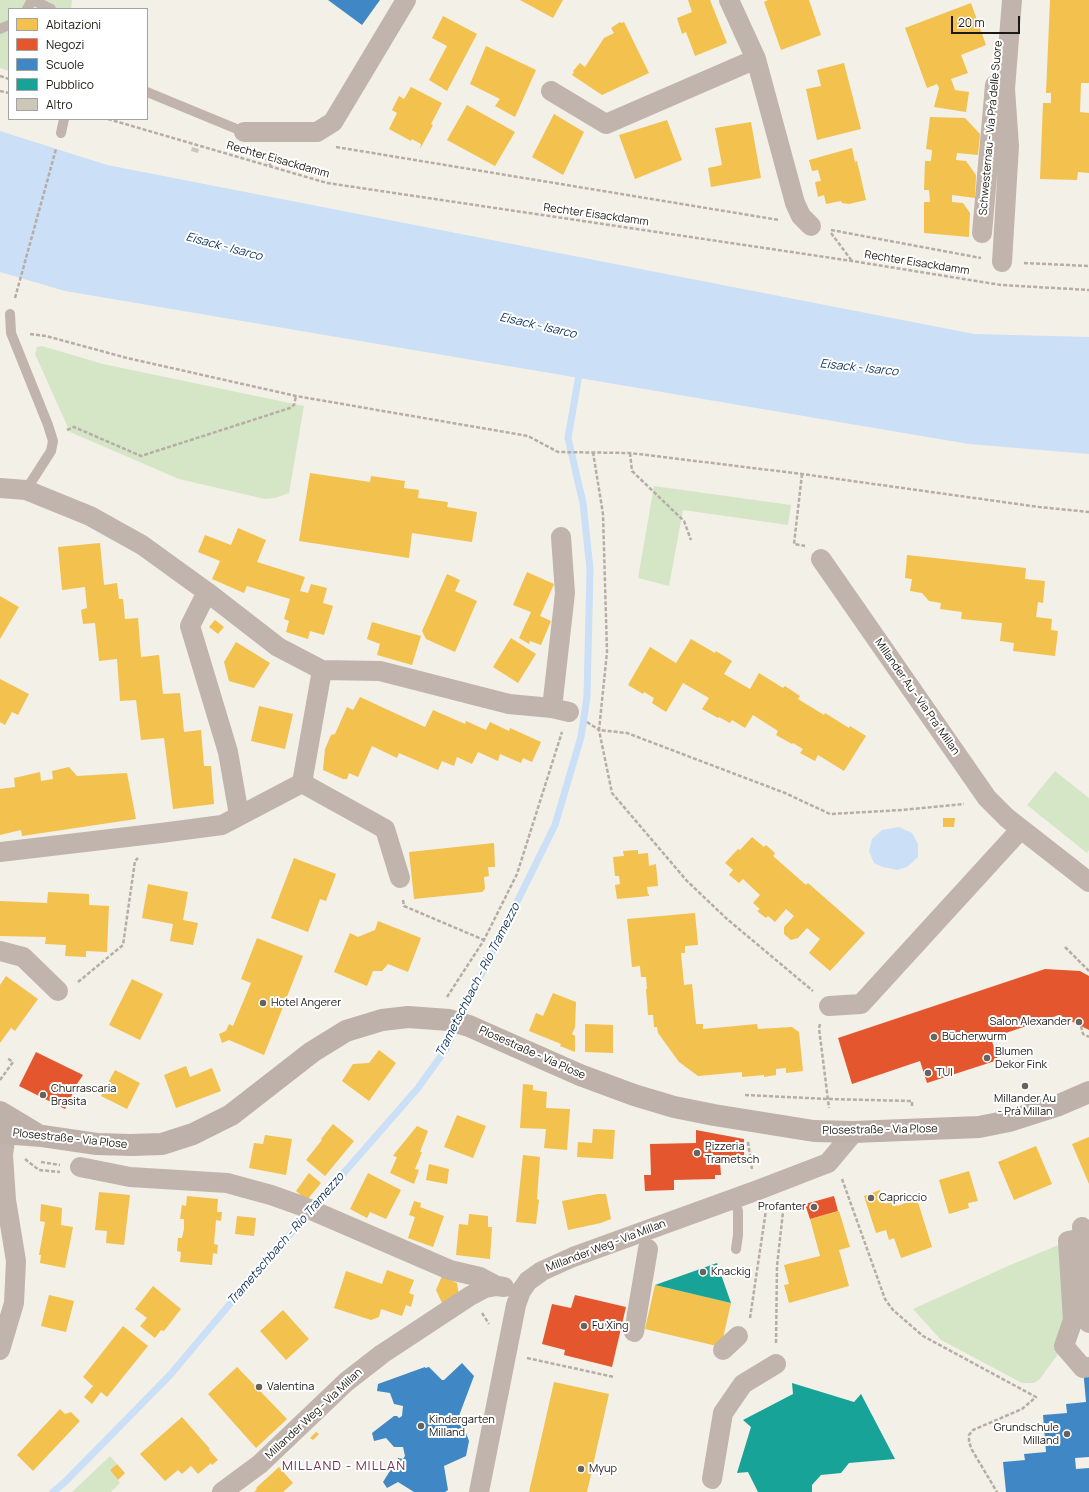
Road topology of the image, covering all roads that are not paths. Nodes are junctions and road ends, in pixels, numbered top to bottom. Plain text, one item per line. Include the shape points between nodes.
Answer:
1 (32, 0) edge
2 (406, 0) edge
3 (729, 0) edge
4 (1002, 0) edge
5 (1012, 0) edge
6 (50, 8) edge
7 (756, 59) junction
8 (551, 91) dead end
9 (148, 92) edge
10 (64, 120) edge
11 (244, 132) joint
12 (61, 133) road end
13 (820, 228) road end
14 (982, 233) dead end
15 (1002, 262) road end
16 (10, 314) road end
17 (0, 488) edge
18 (26, 490) junction
19 (561, 537) dead end
20 (821, 559) dead end
21 (207, 592) junction
22 (322, 670) junction
23 (302, 782) junction
24 (239, 815) junction
25 (1021, 829) junction
26 (0, 852) edge
27 (400, 878) road end
28 (1089, 882) edge
29 (0, 951) edge
30 (58, 991) road end
31 (829, 1006) road end
32 (1089, 1092) edge
33 (0, 1112) edge
34 (854, 1132) junction
35 (3, 1133) edge
36 (42, 1136) junction
37 (80, 1167) dead end
38 (734, 1199) junction
39 (1084, 1234) edge
40 (648, 1249) dead end
41 (736, 1249) dead end
42 (497, 1286) junction
43 (521, 1291) junction
44 (1089, 1323) edge
45 (743, 1329) road end
46 (634, 1332) dead end
47 (0, 1350) edge
48 (723, 1350) dead end
49 (776, 1364) road end
50 (1089, 1367) edge
51 (712, 1479) dead end
52 (222, 1492) edge
53 (479, 1492) edge

1 - 6 lane
2 - 11 street via 333,122 317,132
3 - 7 street
4 - 14 street, Schwesternau - Via Prà delle Suore
5 - 15 street via 1005,89 1009,146
7 - 8 street via 606,124
7 - 13 street via 795,203 801,216
9 - 11 lane
10 - 12 lane
16 - 18 lane via 11,333 53,441 51,451
17 - 18 street
18 - 21 street via 103,523 142,545
19 - 22 street via 565,593 560,710 509,704 380,671
20 - 25 street, Millander Au - Via Pra' Millan via 987,798
21 - 22 street via 278,647
21 - 24 street via 190,626 228,752
22 - 23 street
23 - 24 street
23 - 27 street via 385,829
24 - 26 street via 222,825
25 - 28 street, Millander Au - Via Pra' Millan
25 - 31 street via 861,1004
29 - 30 street via 23,957
32 - 34 street, Plosestraße - Via Plose via 1009,1121 979,1127
33 - 36 street
34 - 36 street, Plosestraße - Via Plose via 806,1130 667,1105 634,1095 450,1021 408,1017 382,1020 346,1031 312,1052 231,1115 193,1134 162,1144 131,1145 97,1144
34 - 38 street, Millander Weg - Via Millan via 828,1163
35 - 36 street, Plosestraße - Via Plose
35 - 47 street via 6,1200 16,1261 14,1303
37 - 42 street via 130,1177 227,1183 271,1195 327,1216 450,1270 480,1277
38 - 41 lane via 738,1211
38 - 43 street, Millander Weg - Via Millan via 542,1271 528,1281
39 - 44 street
39 - 50 street via 1068,1241 1073,1320 1064,1346 1083,1368
40 - 46 street
42 - 43 street, Millander Weg - Via Millan
42 - 52 street, Millander Weg - Via Millan via 485,1288 470,1296 369,1364 346,1382 260,1464
43 - 53 street via 516,1305
45 - 48 street
49 - 51 street via 743,1384 723,1413

